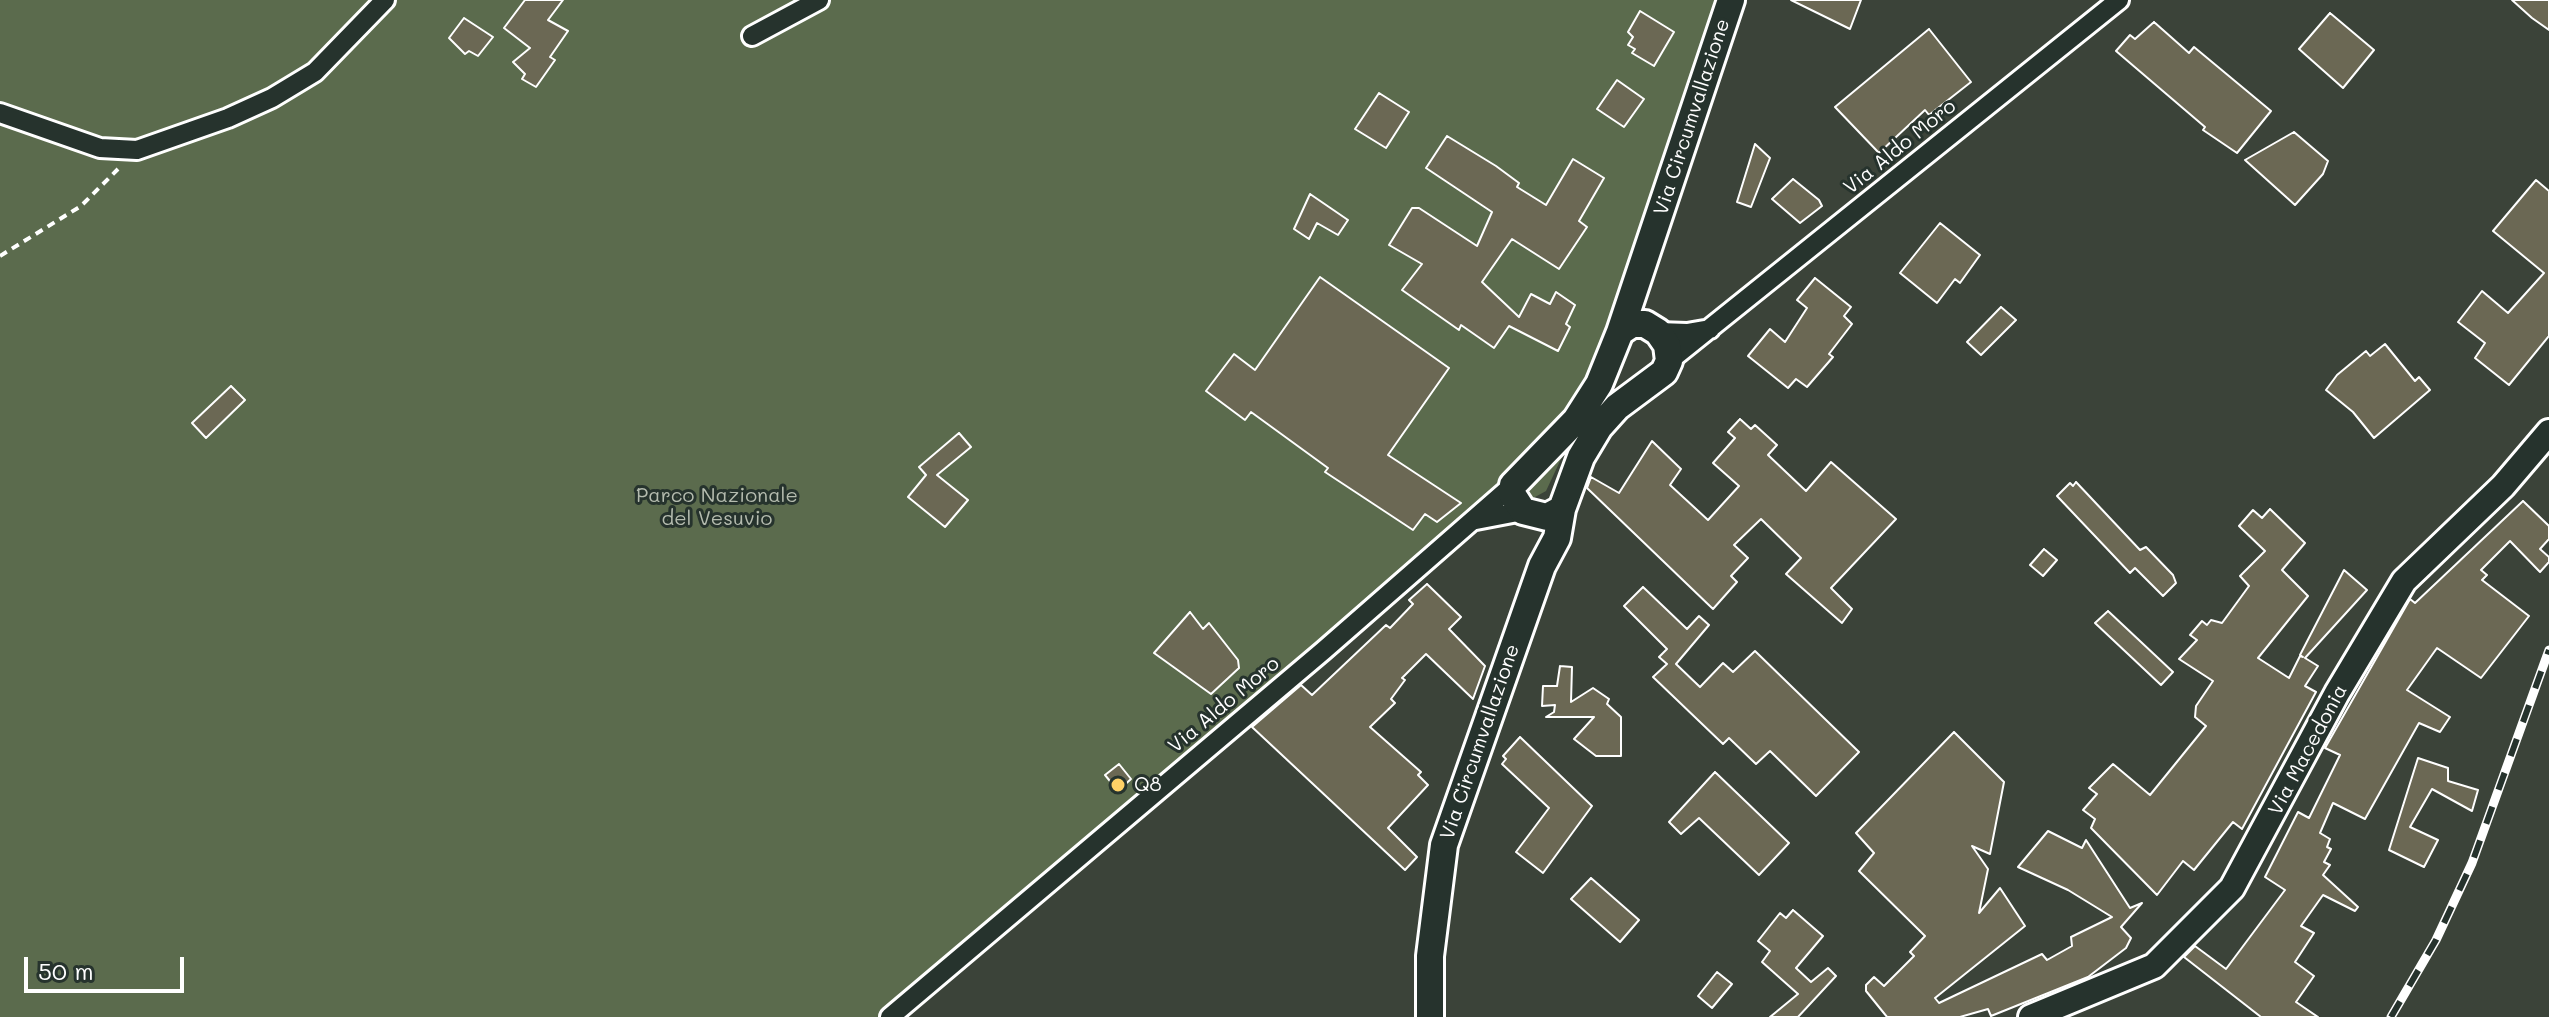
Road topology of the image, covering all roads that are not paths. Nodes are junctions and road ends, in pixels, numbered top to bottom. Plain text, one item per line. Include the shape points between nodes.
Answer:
1 (385, 0) edge
2 (819, 0) edge
3 (1731, 0) edge
4 (2119, 0) edge
5 (752, 36) dead end
6 (0, 113) edge
7 (1638, 279) junction
8 (1652, 328) junction
9 (1710, 329) junction
10 (1620, 332) junction
11 (1669, 361) junction
12 (2549, 432) edge
13 (1513, 485) junction
14 (1562, 509) junction
15 (1528, 513) junction
16 (1476, 520) junction
17 (1542, 566) junction
18 (890, 1017) edge
19 (1430, 1017) edge
20 (2031, 1017) edge

1 - 6 street via 304,79 228,118 137,150 87,144
2 - 5 street
3 - 7 main road, Via Circumvallazione
4 - 9 street, Via Aldo Moro
7 - 8 main road, Via Circumvallazione
7 - 10 main road, Via Circumvallazione
8 - 9 street via 1687,333
8 - 10 main road via 1632,324
8 - 11 main road, Via Circumvallazione via 1667,345
9 - 11 street, Via Aldo Moro
10 - 13 main road, Via Circumvallazione via 1587,405
11 - 14 main road, Via Circumvallazione via 1664,372 1617,407 1595,434
12 - 20 street, Via Macedonia via 2503,486 2404,581 2232,888 2154,966
13 - 15 main road via 1512,494
13 - 16 street, Via Aldo Moro
14 - 15 main road via 1547,517
14 - 17 main road, Via Circumvallazione via 1557,538
15 - 16 street, Via Aldo Moro
15 - 17 main road
16 - 18 street, Via Aldo Moro
17 - 19 main road, Via Circumvallazione via 1444,845 1430,956

